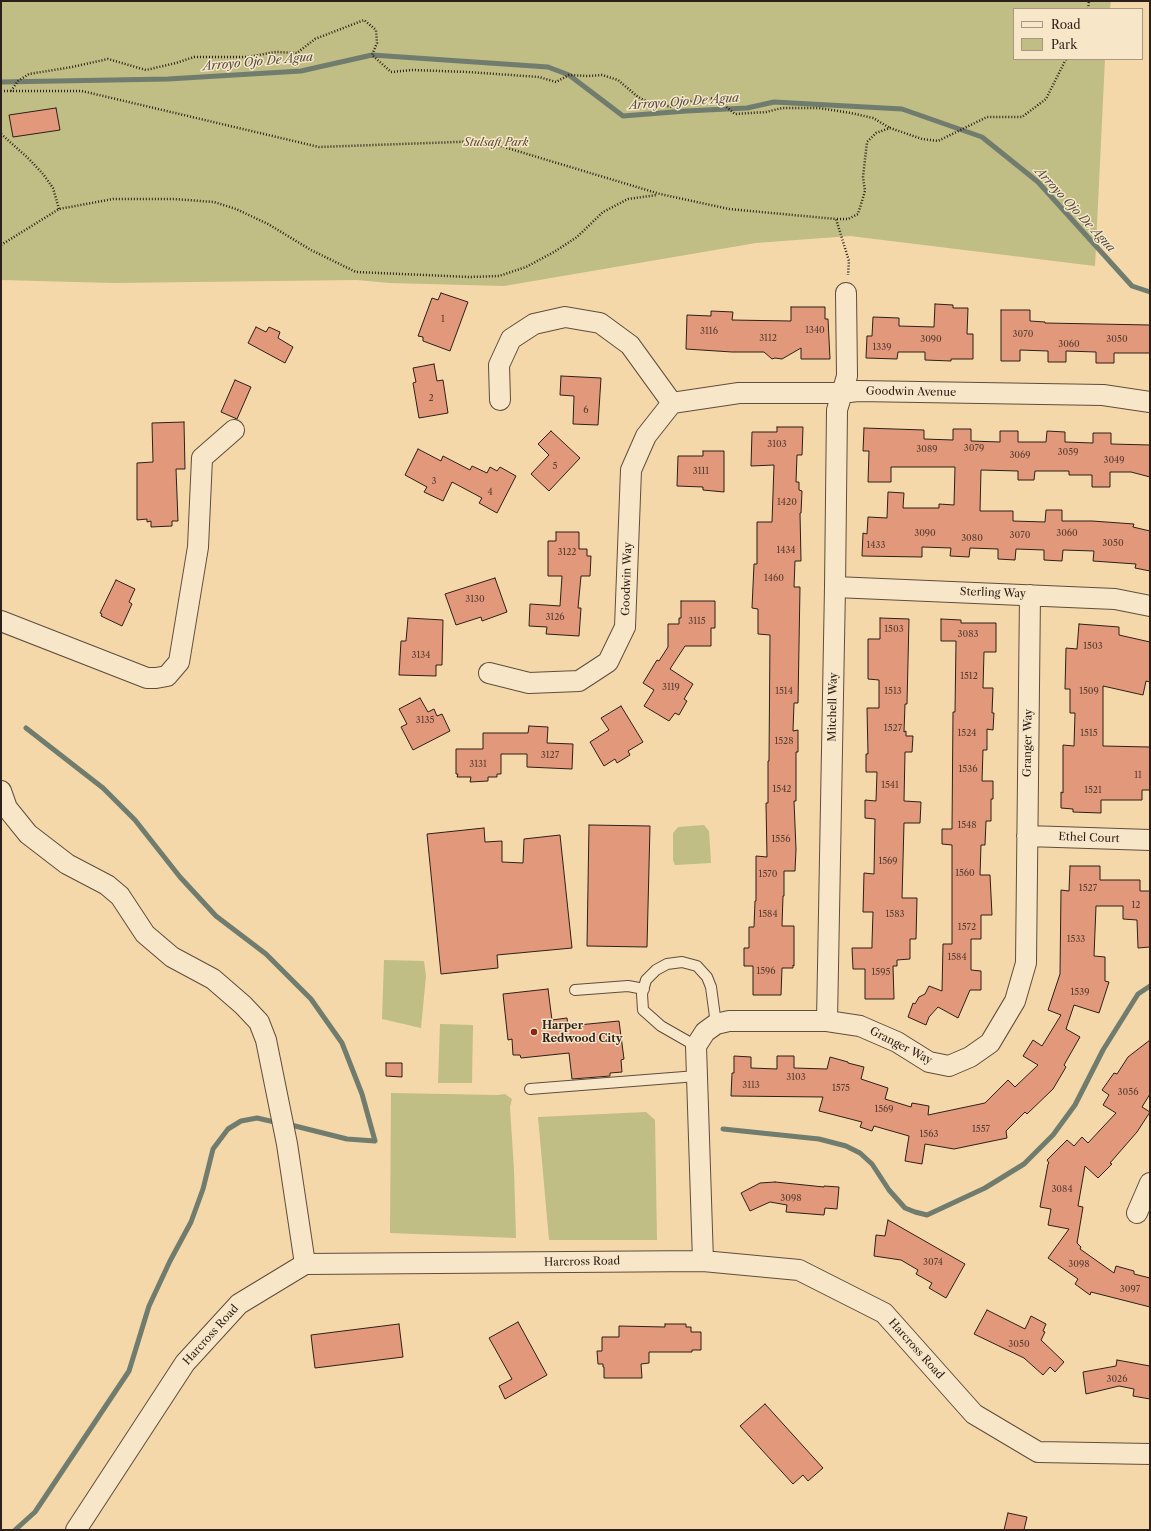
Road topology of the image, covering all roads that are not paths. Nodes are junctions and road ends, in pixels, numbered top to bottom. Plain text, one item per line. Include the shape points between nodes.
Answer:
1 (846, 293) road end
2 (841, 393) junction
3 (500, 400) dead end
4 (1150, 402) edge
5 (672, 403) junction
6 (234, 430) dead end
7 (835, 587) junction
8 (1030, 595) junction
9 (1150, 606) edge
10 (1, 621) edge
11 (489, 673) dead end
12 (1, 791) edge
13 (1027, 836) junction
14 (1150, 840) edge
15 (644, 989) junction
16 (575, 990) dead end
17 (826, 1021) junction
18 (716, 1024) junction
19 (696, 1046) junction
20 (697, 1076) junction
21 (530, 1089) dead end
22 (1150, 1183) edge
23 (1137, 1213) dead end
24 (703, 1261) junction
25 (305, 1264) junction
26 (1150, 1454) edge
27 (76, 1530) edge

1 - 2 street, Mitchell Way via 847,376
2 - 4 street, Goodwin Avenue via 858,391 1104,395
2 - 5 street, Goodwin Avenue via 739,393
2 - 7 street, Mitchell Way via 837,410
3 - 5 street via 499,365 511,339 534,324 565,318 600,323 630,345
5 - 11 street, Goodwin Way via 646,436 632,470 625,627 608,662 579,681 529,683
6 - 10 street via 202,458 198,547 179,662 167,676 147,678
7 - 8 street, Sterling Way
7 - 17 street, Mitchell Way
8 - 9 street, Sterling Way via 1115,599
8 - 13 street, Granger Way
12 - 25 street via 7,808 28,834 67,864 107,885 120,896 145,934 172,957 213,979 259,1022 266,1040 287,1144
13 - 14 street, Ethel Court
13 - 17 street, Granger Way via 1026,963 1015,1001 990,1043 970,1057 949,1066 929,1062 897,1042 860,1026
15 - 16 lane via 628,986
15 - 18 lane via 646,980 667,964 682,962 696,966 707,977 711,987
15 - 19 lane via 643,1010 661,1026
17 - 18 street, Granger Way via 729,1021
18 - 19 street via 705,1032
19 - 20 street
20 - 21 lane
20 - 24 street
22 - 23 street
24 - 25 street, Harcross Road
24 - 26 street, Harcross Road via 799,1270 884,1314 974,1414 1038,1452
25 - 27 street, Harcross Road via 239,1304 185,1363

